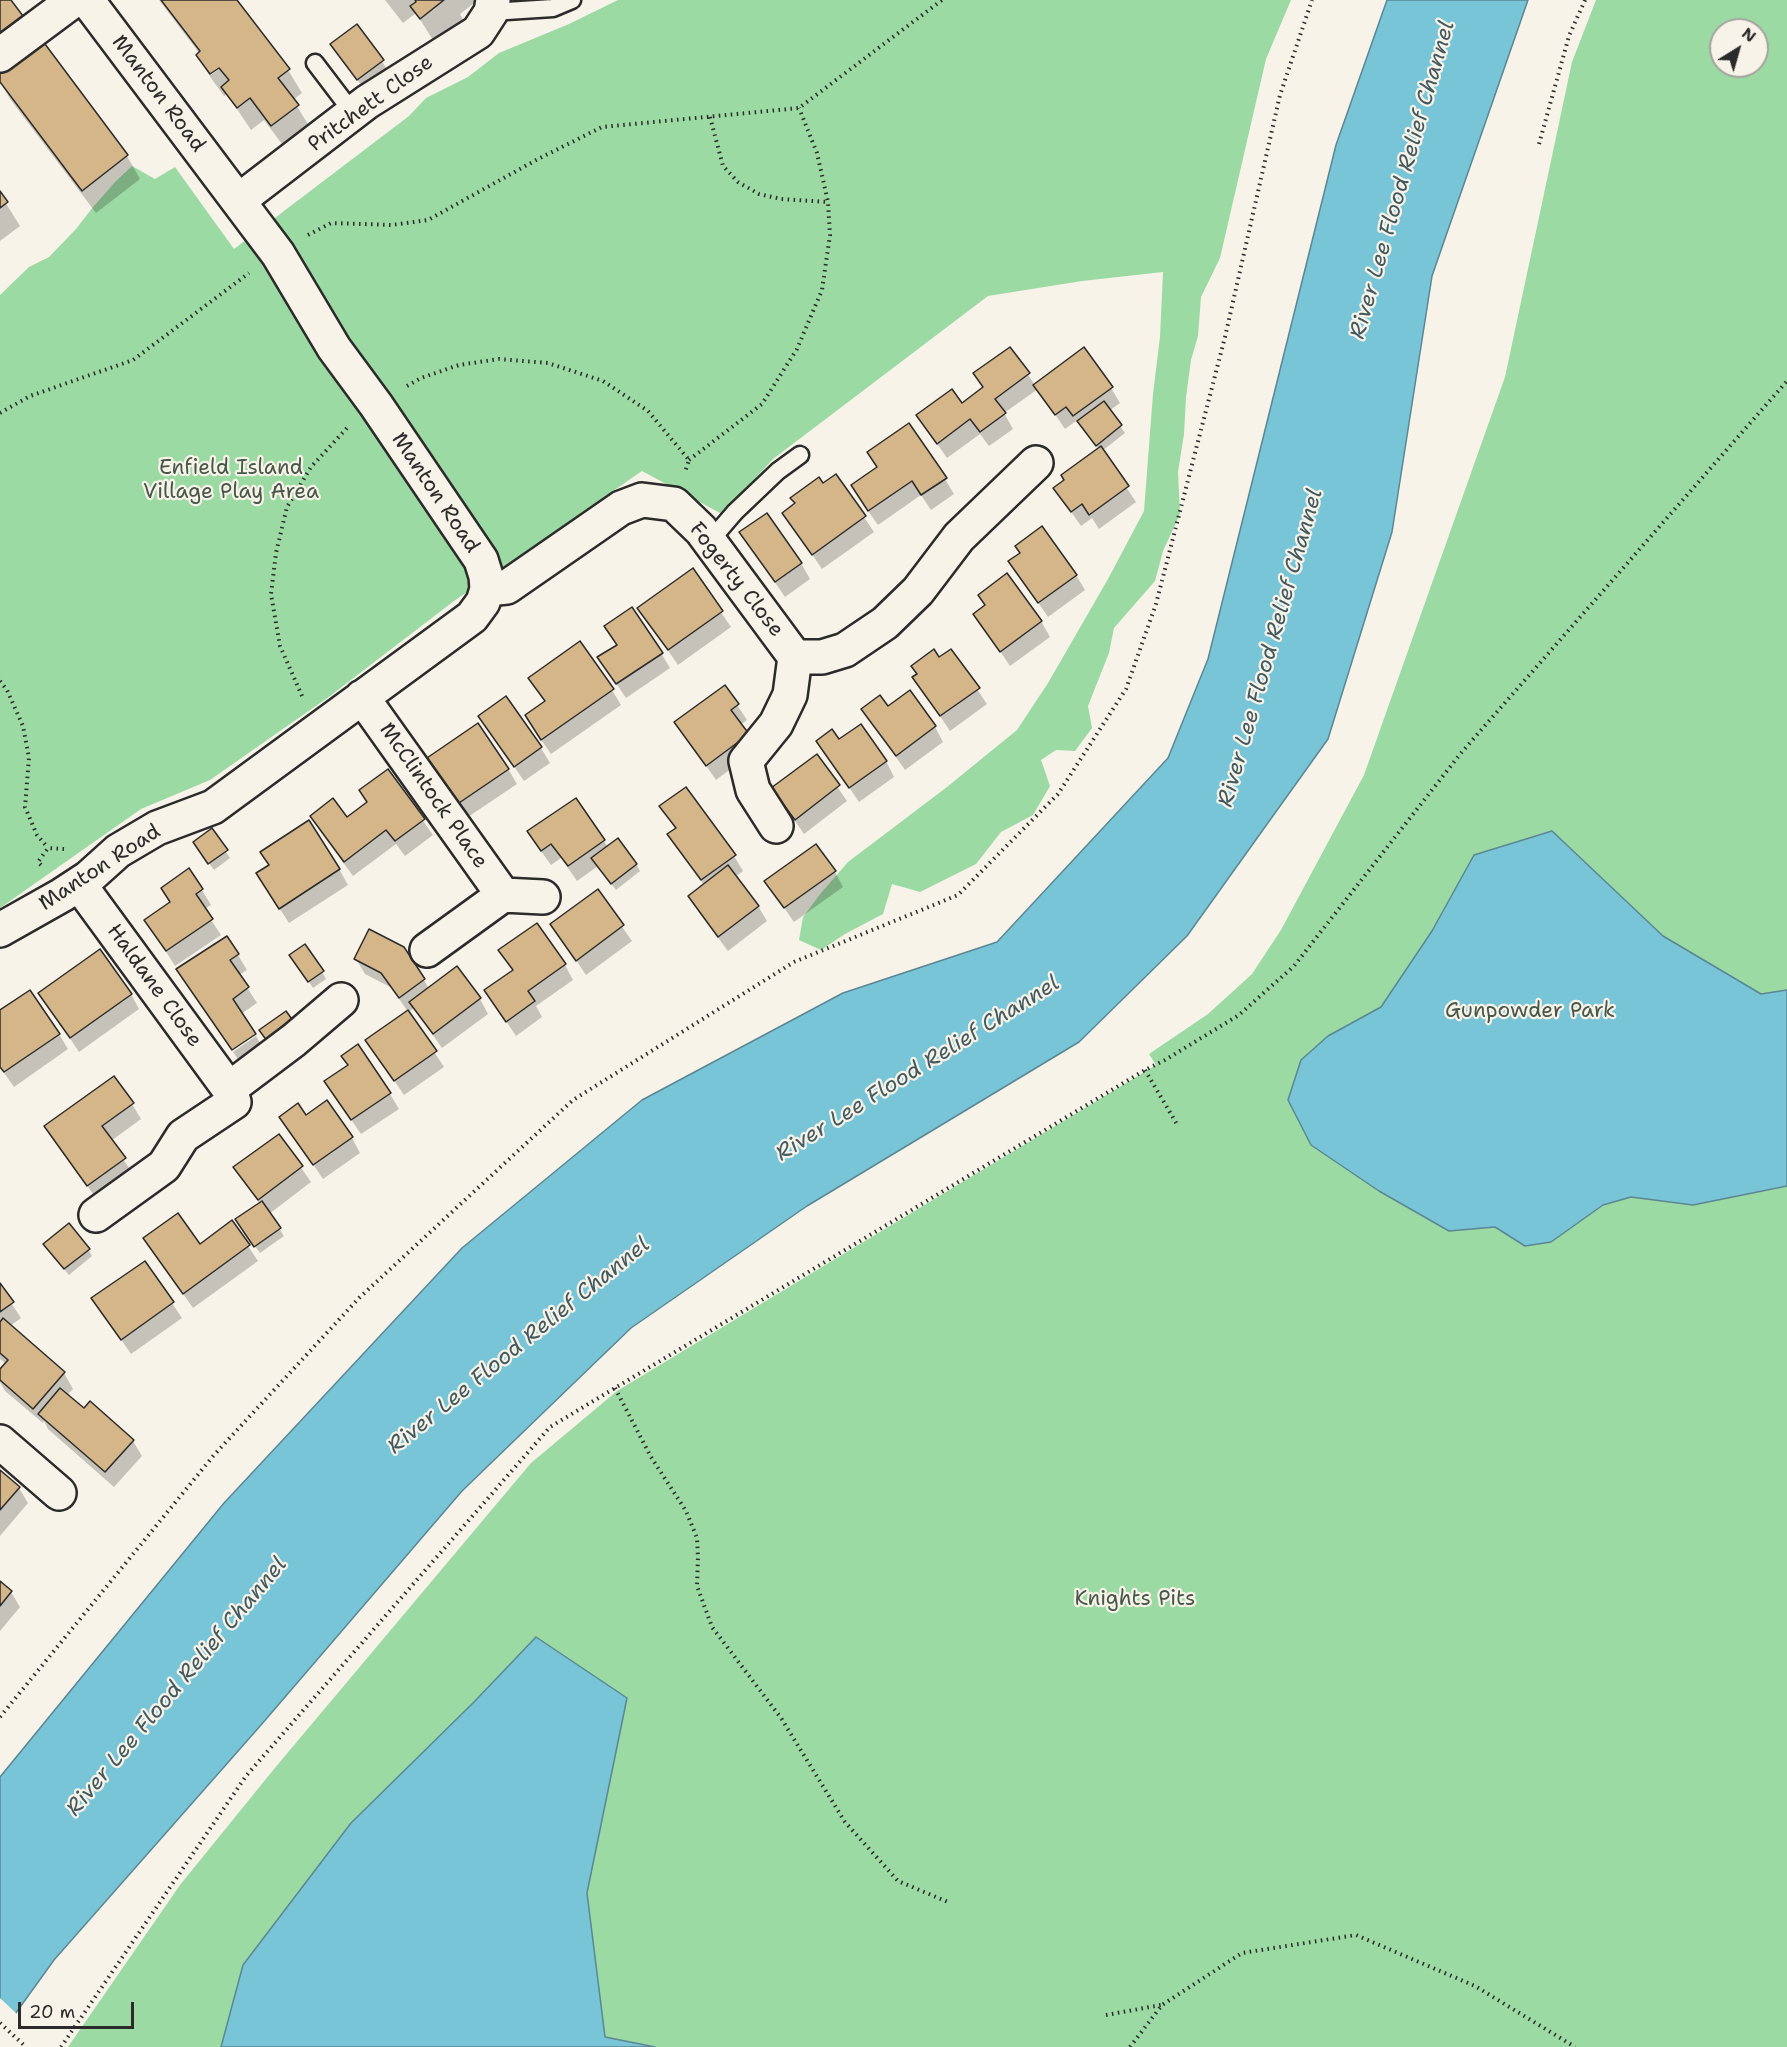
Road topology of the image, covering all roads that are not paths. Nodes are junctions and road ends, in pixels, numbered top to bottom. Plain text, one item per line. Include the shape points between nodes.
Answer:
1 (74, 0) edge
2 (87, 0) edge
3 (572, 0) edge
4 (492, 6) edge
5 (0, 55) edge
6 (315, 63) dead end
7 (353, 113) junction
8 (238, 201) junction
9 (800, 455) dead end
10 (1036, 463) dead end
11 (710, 541) junction
12 (487, 589) junction
13 (795, 657) junction
14 (362, 697) junction
15 (776, 826) dead end
16 (79, 884) junction
17 (503, 895) junction
18 (543, 897) dead end
19 (0, 930) edge
20 (427, 950) dead end
21 (341, 1000) dead end
22 (229, 1089) junction
23 (96, 1215) dead end
24 (0, 1442) edge
25 (59, 1493) dead end

1 - 5 street
2 - 8 street, Manton Road
3 - 4 lane via 553,8
4 - 7 street, Pritchett Close via 478,32
6 - 7 lane
7 - 8 street, Pritchett Close
8 - 12 street, Manton Road via 278,254 334,348 481,560
9 - 11 lane via 735,512
10 - 13 street, Fogerty Close via 959,537 918,591 885,623 845,650 822,657
11 - 12 street, Fogerty Close via 674,504 642,500 621,508 507,588
11 - 13 street, Fogerty Close
12 - 14 street, Manton Road via 472,617
13 - 15 street, Fogerty Close via 790,695 776,724 746,761 753,790
14 - 16 street, Manton Road via 213,807 157,828 118,851
14 - 17 street, McClintock Place
16 - 19 street, Manton Road
16 - 22 street, Haldane Close
17 - 18 street
17 - 20 street
21 - 22 street
22 - 23 street via 234,1102 183,1136 164,1166
24 - 25 street

